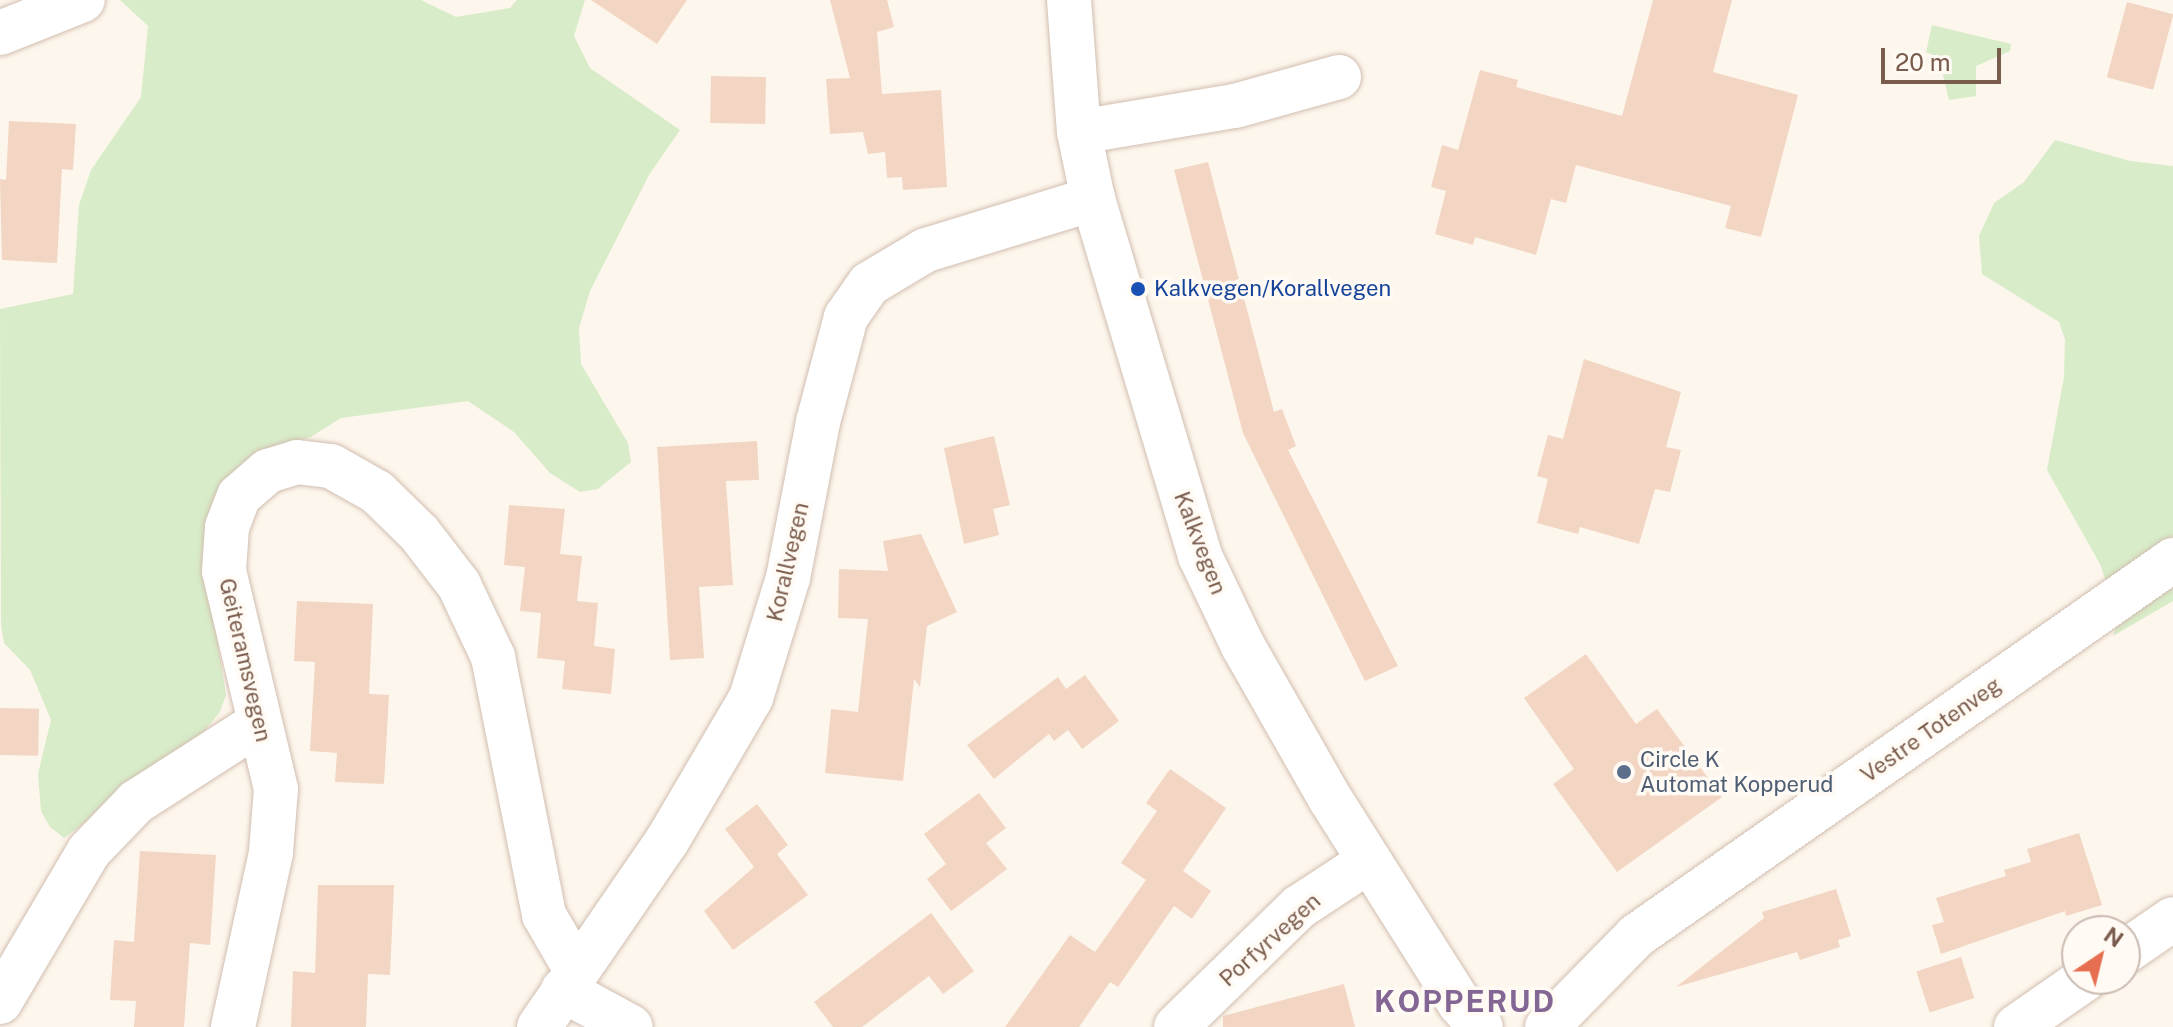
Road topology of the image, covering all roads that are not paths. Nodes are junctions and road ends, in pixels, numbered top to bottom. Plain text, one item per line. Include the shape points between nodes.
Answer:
1 (83, 0) edge
2 (1069, 0) edge
3 (0, 33) edge
4 (1339, 77) dead end
5 (1079, 132) junction
6 (1093, 199) junction
7 (2173, 560) edge
8 (259, 723) junction
9 (1369, 861) junction
10 (2173, 919) edge
11 (2141, 941) edge
12 (570, 980) junction
13 (2062, 995) edge
14 (0, 1002) edge
15 (233, 1027) edge
16 (539, 1027) edge
17 (631, 1027) edge
18 (1176, 1027) edge
19 (1481, 1027) edge
20 (1547, 1027) edge
21 (2016, 1027) edge

1 - 3 street
2 - 5 street, Kalkvegen
4 - 5 street via 1235,106
5 - 6 street, Kalkvegen
6 - 9 street, Kalkvegen via 1200,556 1243,646
6 - 12 street, Korallvegen via 926,250 869,284 846,317 818,422 788,578 751,698 667,841
7 - 20 street, Vestre Totenveg via 1636,936
8 - 12 street, Geiteramsvegen via 224,571 227,527 239,496 268,471 297,462 331,466 377,492 419,533 459,585 493,657 544,915
8 - 14 street via 136,802 89,851
8 - 15 street, Geiteramsvegen via 276,789 271,852
9 - 18 street, Porfyrvegen via 1299,907
9 - 19 street, Kalkvegen via 1460,1004
10 - 11 street
12 - 16 street, Korallvegen
12 - 17 street
13 - 21 street

